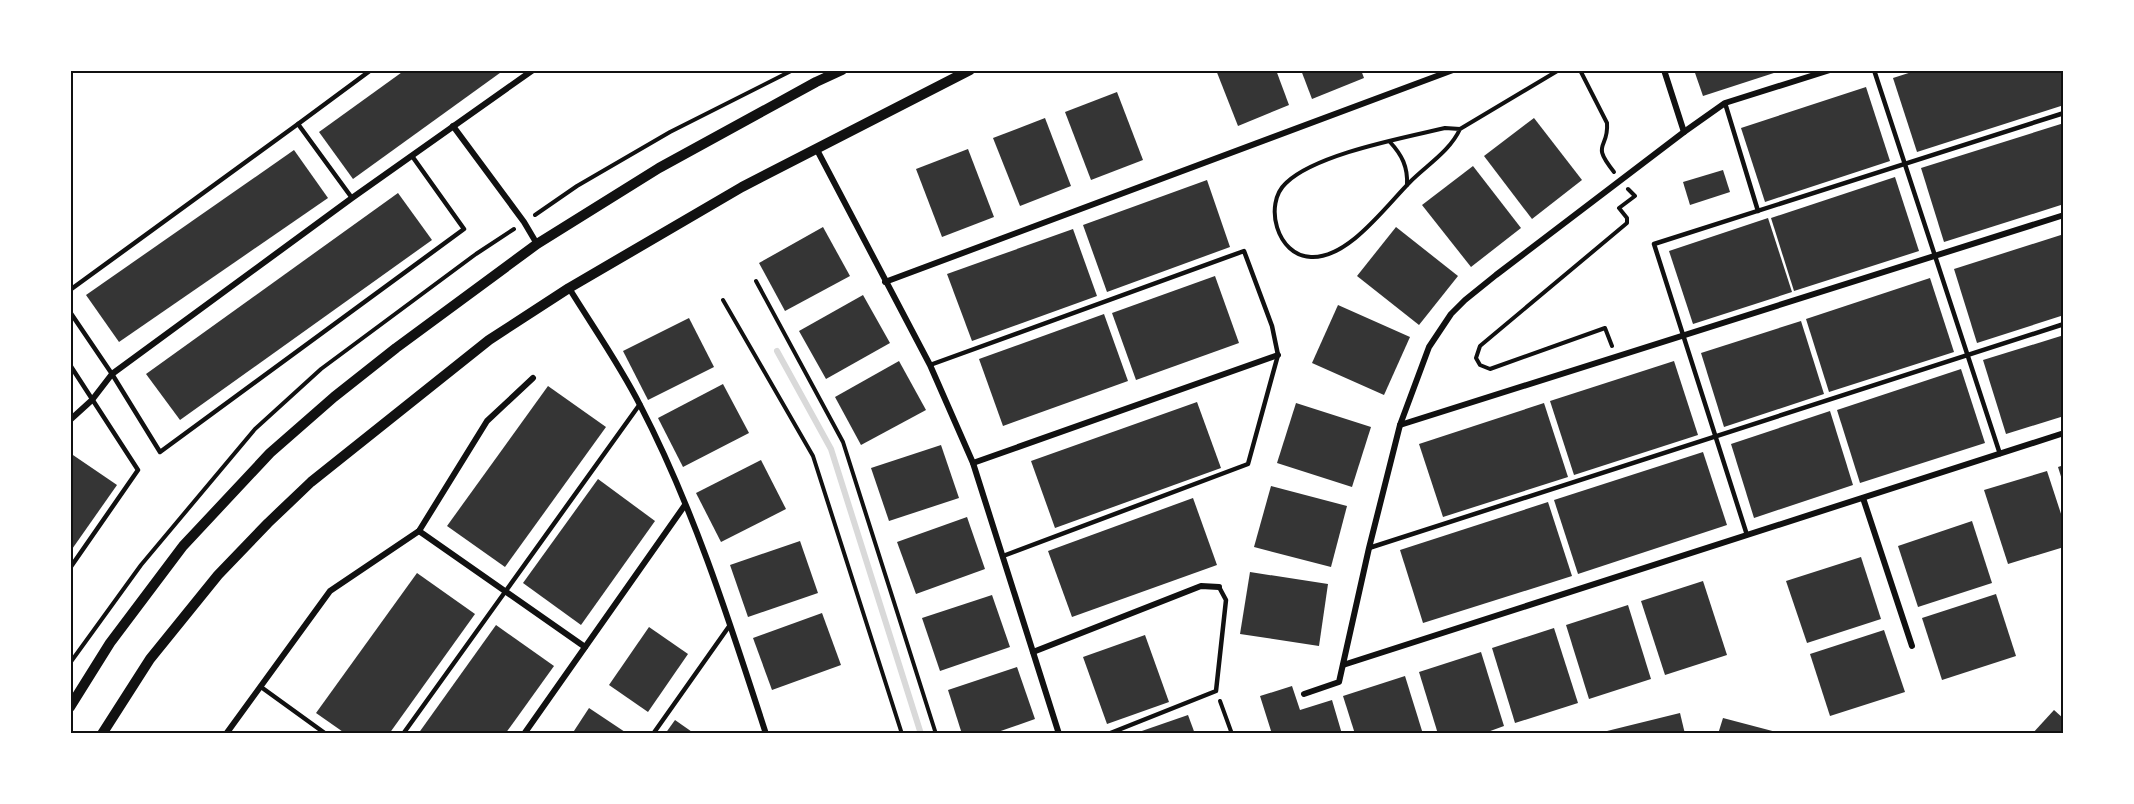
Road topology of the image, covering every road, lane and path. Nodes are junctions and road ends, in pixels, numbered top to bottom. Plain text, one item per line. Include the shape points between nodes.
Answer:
1 (371, 70) edge
2 (533, 70) edge
3 (842, 70) edge
4 (970, 70) edge
5 (1453, 70) edge
6 (1559, 70) edge
7 (1580, 70) edge
8 (1664, 70) edge
9 (1830, 70) edge
10 (1874, 70) edge
11 (1725, 103) junction
12 (2064, 113) edge
13 (298, 124) junction
14 (453, 126) junction
15 (1460, 129) junction
16 (1684, 132) junction
17 (1389, 142) junction
18 (816, 148) junction
19 (412, 156) junction
20 (1905, 164) junction
21 (1620, 180) junction
22 (1407, 185) junction
23 (352, 198) junction
24 (1758, 211) junction
25 (2064, 215) edge
26 (537, 244) junction
27 (1935, 256) junction
28 (756, 281) dead end
29 (885, 282) junction
30 (568, 288) junction
31 (70, 290) edge
32 (723, 300) dead end
33 (70, 312) edge
34 (2064, 324) edge
35 (1683, 336) junction
36 (1278, 355) junction
37 (1967, 355) junction
38 (1616, 357) junction
39 (70, 365) edge
40 (930, 365) junction
41 (112, 374) junction
42 (532, 378) dead end
43 (92, 400) junction
44 (640, 404) junction
45 (70, 420) edge
46 (1400, 425) junction
47 (2064, 433) edge
48 (1716, 436) junction
49 (2000, 454) junction
50 (973, 464) junction
51 (1863, 498) junction
52 (685, 505) junction
53 (419, 531) junction
54 (1747, 535) junction
55 (1369, 548) junction
56 (1003, 556) junction
57 (70, 568) edge
58 (1219, 587) joint
59 (505, 591) junction
60 (730, 625) junction
61 (1912, 646) dead end
62 (585, 647) junction
63 (1033, 652) junction
64 (1343, 665) junction
65 (261, 687) junction
66 (1216, 691) junction
67 (1304, 694) dead end
68 (70, 708) edge
69 (102, 734) edge
70 (226, 734) edge
71 (326, 734) edge
72 (403, 734) edge
73 (524, 734) edge
74 (653, 734) edge
75 (766, 734) edge
76 (902, 734) edge
77 (936, 734) edge
78 (1059, 734) edge
79 (1108, 734) edge
80 (1232, 734) edge

1 - 13 lane
2 - 14 street
3 - 26 street via 658,168
4 - 18 street
5 - 29 street
6 - 15 path
7 - 21 path via 1607,123 1601,153
8 - 16 street
9 - 11 street
10 - 20 lane
11 - 16 street
11 - 24 lane
12 - 20 lane
13 - 23 lane
13 - 31 lane
14 - 19 street
14 - 26 street
15 - 17 path via 1445,128
15 - 22 path via 1455,140
16 - 21 street
17 - 22 path via 1407,169
17 - 22 path via 1350,152 1284,184 1276,198 1277,230 1294,251 1319,257 1365,231
18 - 29 street
18 - 30 street
19 - 23 street
19 - 41 lane via 464,229 160,452
20 - 24 lane
20 - 27 lane
21 - 38 path via 1635,196 1619,208 1627,223 1476,353 1480,365 1490,369 1605,328
21 - 46 street via 1451,314 1429,347
23 - 41 street
24 - 35 lane via 1654,244
25 - 27 street
26 - 68 street via 396,348 270,453 183,546 110,643
27 - 35 street
27 - 37 lane
28 - 77 path via 843,442
29 - 40 street
30 - 44 street
30 - 69 street via 489,340 320,475 267,523 156,651
32 - 76 path via 813,456
33 - 41 lane
34 - 37 lane
35 - 38 street
35 - 48 lane
36 - 40 lane via 1272,326 1244,251
36 - 50 street
36 - 56 lane via 1248,464
37 - 48 lane
37 - 49 lane
38 - 46 street
39 - 43 lane
40 - 50 street
41 - 43 street
42 - 53 street via 487,421
43 - 45 street
43 - 57 lane via 138,470
44 - 52 street
44 - 59 lane
46 - 55 street
47 - 49 street
48 - 54 lane
48 - 55 lane
49 - 51 street
50 - 56 street
51 - 54 street
51 - 61 street
52 - 60 street
52 - 62 street
53 - 59 street
53 - 65 street via 330,591
54 - 64 street
55 - 64 street
56 - 63 street
58 - 63 street via 1201,586
58 - 66 lane via 1226,600
59 - 62 street
59 - 72 lane
60 - 74 lane
60 - 75 street
62 - 73 street
63 - 78 street
64 - 67 street via 1340,682
65 - 70 street
65 - 71 lane
66 - 79 lane
66 - 80 path

